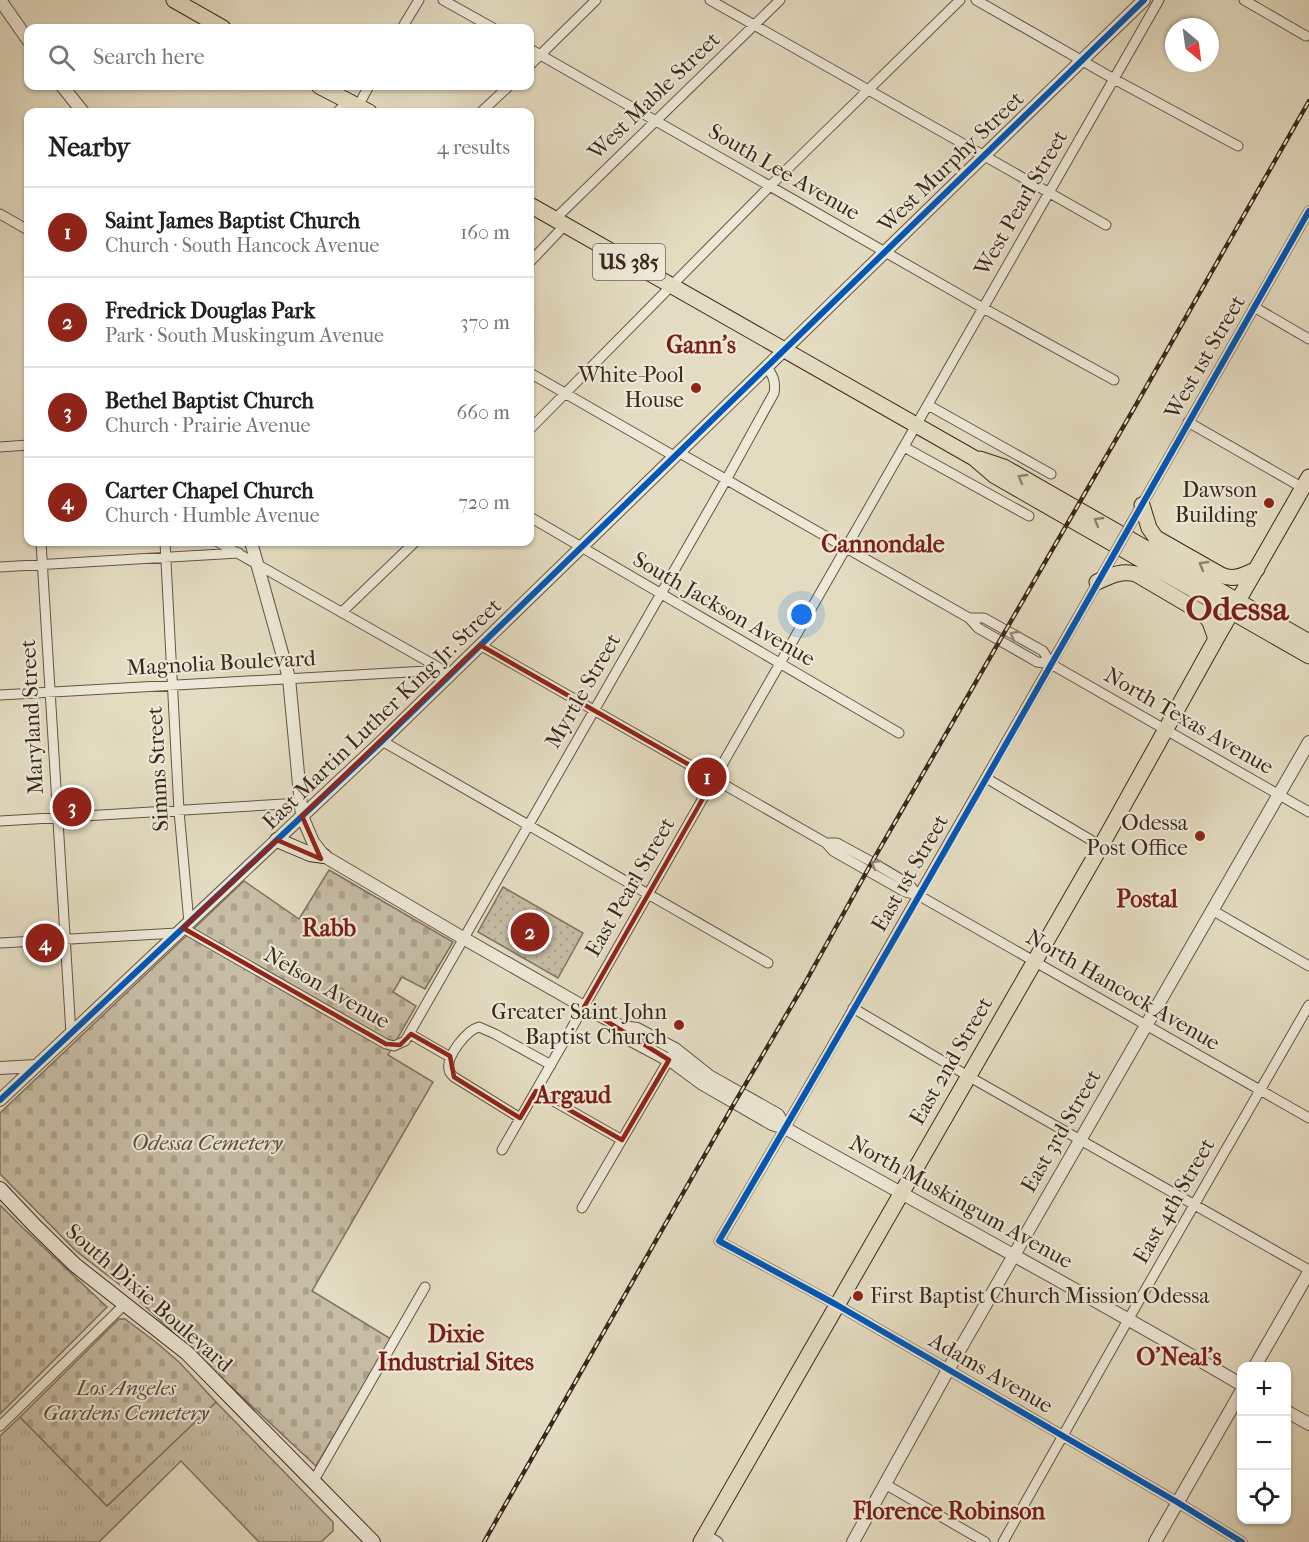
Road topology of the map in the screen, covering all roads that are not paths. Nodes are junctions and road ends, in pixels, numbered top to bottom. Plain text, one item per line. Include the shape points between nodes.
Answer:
1 (0, 0) edge
2 (174, 0) edge
3 (419, 0) edge
4 (443, 0) edge
5 (597, 0) edge
6 (710, 0) edge
7 (780, 0) edge
8 (960, 0) edge
9 (976, 0) edge
10 (1144, 0) edge
11 (1159, 0) edge
12 (1244, 0) edge
13 (216, 24) edge
14 (404, 24) edge
15 (486, 24) edge
16 (754, 25) junction
17 (24, 34) edge
18 (1306, 36) dead end
19 (534, 51) edge
20 (540, 55) junction
21 (534, 61) edge
22 (1081, 61) junction
23 (1114, 79) junction
24 (65, 90) edge
25 (328, 90) edge
26 (367, 90) edge
27 (505, 90) edge
28 (868, 90) junction
29 (359, 106) edge
30 (80, 108) edge
31 (485, 108) edge
32 (656, 121) junction
33 (1238, 146) dead end
34 (983, 156) junction
35 (770, 186) junction
36 (1049, 193) junction
37 (534, 207) edge
38 (1309, 211) edge
39 (0, 214) edge
40 (560, 222) junction
41 (1106, 225) dead end
42 (24, 228) edge
43 (885, 252) junction
44 (534, 257) edge
45 (670, 286) junction
46 (1254, 307) junction
47 (984, 308) junction
48 (1309, 339) edge
49 (784, 349) junction
50 (766, 366) junction
51 (534, 375) edge
52 (1114, 380) dead end
53 (566, 393) junction
54 (928, 405) junction
55 (1188, 422) junction
56 (917, 424) junction
57 (534, 425) edge
58 (24, 446) edge
59 (0, 447) edge
60 (904, 447) junction
61 (676, 454) junction
62 (1051, 474) dead end
63 (726, 480) junction
64 (1306, 483) edge
65 (1142, 505) junction
66 (1029, 516) dead end
67 (534, 519) edge
68 (1132, 522) joint
69 (41, 546) edge
70 (165, 546) edge
71 (226, 546) edge
72 (251, 546) edge
73 (411, 546) edge
74 (580, 548) junction
75 (846, 548) junction
76 (239, 553) junction
77 (166, 557) junction
78 (257, 563) junction
79 (42, 565) junction
80 (0, 567) edge
81 (1257, 569) junction
82 (1097, 582) junction
83 (660, 595) junction
84 (1235, 607) junction
85 (342, 612) junction
86 (1216, 639) junction
87 (1309, 642) edge
88 (480, 645) junction
89 (1309, 656) edge
90 (780, 664) junction
91 (1051, 664) junction
92 (447, 672) junction
93 (289, 678) junction
94 (172, 685) junction
95 (50, 692) junction
96 (0, 695) edge
97 (594, 710) junction
98 (1165, 730) junction
99 (899, 733) dead end
100 (382, 741) junction
101 (1309, 742) edge
102 (986, 778) junction
103 (714, 779) junction
104 (1278, 794) junction
105 (301, 810) junction
106 (179, 811) junction
107 (1309, 812) edge
108 (58, 818) junction
109 (0, 821) edge
110 (528, 825) junction
111 (277, 840) junction
112 (1101, 846) junction
113 (324, 856) junction
114 (649, 894) junction
115 (918, 895) junction
116 (1212, 910) junction
117 (183, 928) junction
118 (463, 938) junction
119 (65, 940) junction
120 (0, 943) edge
121 (1034, 961) junction
122 (768, 963) dead end
123 (1309, 966) edge
124 (1309, 1005) edge
125 (584, 1007) junction
126 (854, 1008) junction
127 (1146, 1025) junction
128 (71, 1034) junction
129 (410, 1034) junction
130 (672, 1055) junction
131 (450, 1057) junction
132 (550, 1065) junction
133 (36, 1066) junction
134 (0, 1068) edge
135 (968, 1076) junction
136 (1260, 1090) junction
137 (536, 1091) junction
138 (0, 1100) edge
139 (1309, 1118) edge
140 (520, 1119) junction
141 (785, 1128) junction
142 (1080, 1139) junction
143 (622, 1140) junction
144 (502, 1150) dead end
145 (0, 1189) edge
146 (900, 1193) junction
147 (1195, 1204) junction
148 (582, 1208) dead end
149 (719, 1241) joint
150 (1014, 1254) junction
151 (1309, 1271) edge
152 (424, 1287) dead end
153 (125, 1304) junction
154 (837, 1305) junction
155 (1128, 1320) junction
156 (1257, 1362) edge
157 (948, 1370) junction
158 (1237, 1382) edge
159 (1237, 1399) edge
160 (1291, 1413) edge
161 (1309, 1424) edge
162 (0, 1426) edge
163 (1063, 1436) junction
164 (313, 1482) junction
165 (885, 1484) junction
166 (1177, 1502) junction
167 (708, 1539) edge
168 (373, 1542) edge
169 (853, 1542) edge
170 (986, 1542) edge
171 (1003, 1542) edge
172 (1155, 1542) edge
173 (1242, 1542) edge

1 - 17 street
2 - 13 main road
3 - 14 street
4 - 15 street
5 - 20 street
6 - 16 street
7 - 16 street, West Mable Street
8 - 28 street
9 - 22 street
10 - 22 street, West Murphy Street
11 - 23 street, West Pearl Street
12 - 18 street
16 - 28 street
16 - 32 street, West Mable Street
19 - 20 street, South Lee Avenue
20 - 21 street
20 - 32 street, South Lee Avenue
22 - 23 street
22 - 34 street, West Murphy Street
23 - 33 street
23 - 36 street, West Pearl Street
24 - 30 street
25 - 29 main road
26 - 29 street
27 - 31 street
28 - 34 street
28 - 35 street
32 - 35 street, South Lee Avenue
32 - 40 street, West Mable Street
34 - 36 street
34 - 43 street, West Murphy Street
35 - 43 street, South Lee Avenue
35 - 45 street
36 - 41 street
36 - 47 street, West Pearl Street
37 - 40 main road, US 385
38 - 46 street, West 1st Street
39 - 42 street
40 - 44 street, West Mable Street
40 - 45 main road, US 385
43 - 47 street, South Lee Avenue
43 - 49 street, West Murphy Street
45 - 49 main road, US 385
45 - 53 street
46 - 48 street
46 - 55 street, West 1st Street
47 - 52 street, South Lee Avenue
47 - 54 street, West Pearl Street
49 - 50 street, East Martin Luther King Jr. Street
49 - 56 main road, US 385
50 - 61 street, East Martin Luther King Jr. Street
50 - 63 street, Myrtle Street via 774,380 774,393
51 - 53 street, North Texas Avenue
53 - 57 street
53 - 61 street, North Texas Avenue
54 - 56 street, West Pearl Street
54 - 62 street
55 - 64 street
55 - 65 street, West 1st Street
56 - 60 street, East Pearl Street
56 - 84 main road, US 385 via 974,458 1004,467
58 - 59 street
60 - 66 street
60 - 75 street, East Pearl Street
61 - 63 street, North Texas Avenue
61 - 74 street, East Martin Luther King Jr. Street
63 - 75 street, North Texas Avenue
63 - 83 street, Myrtle Street
64 - 81 main road, East 2nd Street
65 - 68 street, West 1st Street
81 -> 65 main road via 1234,578 1221,575 1156,538
67 - 74 street, South Jackson Avenue
68 - 82 street, East 1st Street, bridge
69 - 79 street, Maryland Street
70 - 77 street, Simms Street
71 - 76 street
72 - 78 street
73 - 85 street
74 - 83 street, South Jackson Avenue
74 - 88 street, East Martin Luther King Jr. Street
75 - 90 street, East Pearl Street
75 - 91 street, North Texas Avenue via 969,618 984,618 1043,651
76 - 77 street
76 - 78 street
77 - 79 street
77 - 94 street, Simms Street
78 - 85 street
78 - 93 street
79 - 80 street
79 - 95 street, Maryland Street
81 - 84 main road, East 2nd Street
82 - 86 main road via 1116,574 1136,574 1204,614
82 - 91 street, East 1st Street
83 - 90 street, South Jackson Avenue
83 - 97 street, Myrtle Street
84 - 86 main road, East 2nd Street
84 - 87 main road, US 385
84 - 89 main road, US 385
85 - 92 street
86 - 98 main road, East 2nd Street
88 - 92 street, East Martin Luther King Jr. Street
88 - 97 street, North Hancock Avenue
90 - 99 street, South Jackson Avenue
90 - 103 street, East Pearl Street
91 - 98 street, North Texas Avenue
91 - 102 street, East 1st Street
92 - 93 street, Magnolia Boulevard
92 - 100 street, East Martin Luther King Jr. Street
93 - 94 street, Magnolia Boulevard
93 - 105 street
94 - 95 street, Magnolia Boulevard
94 - 106 street, Simms Street
95 - 96 street, Magnolia Boulevard
95 - 108 street, Maryland Street
97 - 103 street, North Hancock Avenue
97 - 110 street, Myrtle Street
98 - 104 street, North Texas Avenue
98 - 112 main road, East 2nd Street
100 - 105 street, East Martin Luther King Jr. Street
100 - 110 street
101 - 104 street, East 3rd Street
102 - 112 street
102 - 115 street, East 1st Street
103 - 114 street, East Pearl Street
103 - 115 street, North Hancock Avenue via 826,843 837,843 872,862 909,884
104 - 107 street, North Texas Avenue
104 - 116 street, East 3rd Street
105 - 106 street
105 - 111 street, East Martin Luther King Jr. Street
105 - 113 street via 313,842
106 - 108 street
106 - 117 street, Simms Street
108 - 109 street
108 - 119 street, Maryland Street
110 - 114 street
110 - 118 street, Myrtle Street
111 - 113 main road
111 - 117 street, East Martin Luther King Jr. Street
112 - 121 main road, East 2nd Street
113 - 118 street, North Muskingum Avenue
114 - 122 street
114 - 125 street, East Pearl Street
115 - 121 street, North Hancock Avenue
115 - 126 street, East 1st Street
116 - 123 street
116 - 127 street, East 3rd Street
117 - 119 street
117 - 128 street, East Martin Luther King Jr. Street
117 - 129 street, Nelson Avenue via 386,1044 400,1045
118 - 125 street, North Muskingum Avenue
118 - 129 street, Myrtle Street
119 - 120 street
119 - 128 street, Maryland Street
121 - 127 street, North Hancock Avenue
121 - 135 main road, East 2nd Street
124 - 136 street, East 4th Street
125 - 130 street, North Muskingum Avenue via 622,1027 637,1029
125 - 132 street, East Pearl Street
126 - 135 street
126 - 141 street, East 1st Street
127 - 136 street, North Hancock Avenue
127 - 142 street, East 3rd Street
128 - 133 street, East Martin Luther King Jr. Street
129 - 131 street, Nelson Avenue
130 - 141 street, North Muskingum Avenue via 701,1083 738,1098 772,1124
130 - 143 street
131 - 132 street via 470,1031 479,1027
131 - 140 street via 448,1068 454,1077
132 - 137 street, East Pearl Street
133 - 134 street
133 - 138 street, East Martin Luther King Jr. Street
135 - 142 street
135 - 146 main road, East 2nd Street
136 - 139 street, North Hancock Avenue
136 - 147 street, East 4th Street
137 - 140 street, East Pearl Street
137 - 143 street
140 - 144 street, East Pearl Street
141 - 146 street, North Muskingum Avenue
141 - 149 street, East 1st Street
142 - 147 street
142 - 150 street, East 3rd Street
143 - 148 street
145 - 153 main road, South Dixie Boulevard via 62,1253
146 - 150 street, North Muskingum Avenue
146 - 154 main road, East 2nd Street
147 - 151 street
147 - 155 street, East 4th Street
149 - 154 street, Adams Avenue
150 - 155 street, North Muskingum Avenue
150 - 157 street, East 3rd Street
151 - 156 street
152 - 164 street
153 - 162 street
153 - 164 main road, South Dixie Boulevard via 187,1353
154 - 157 street, Adams Avenue
154 - 167 main road, East 2nd Street
155 - 158 street, North Muskingum Avenue
155 - 163 street, East 4th Street
157 - 163 street, Adams Avenue
157 - 165 street, East 3rd Street
159 - 166 street
160 - 161 street
163 - 166 street, Adams Avenue
163 - 171 street, East 4th Street
164 - 168 main road, South Dixie Boulevard
165 - 169 street, East 3rd Street
165 - 170 street
166 - 172 street
166 - 173 street, Adams Avenue

